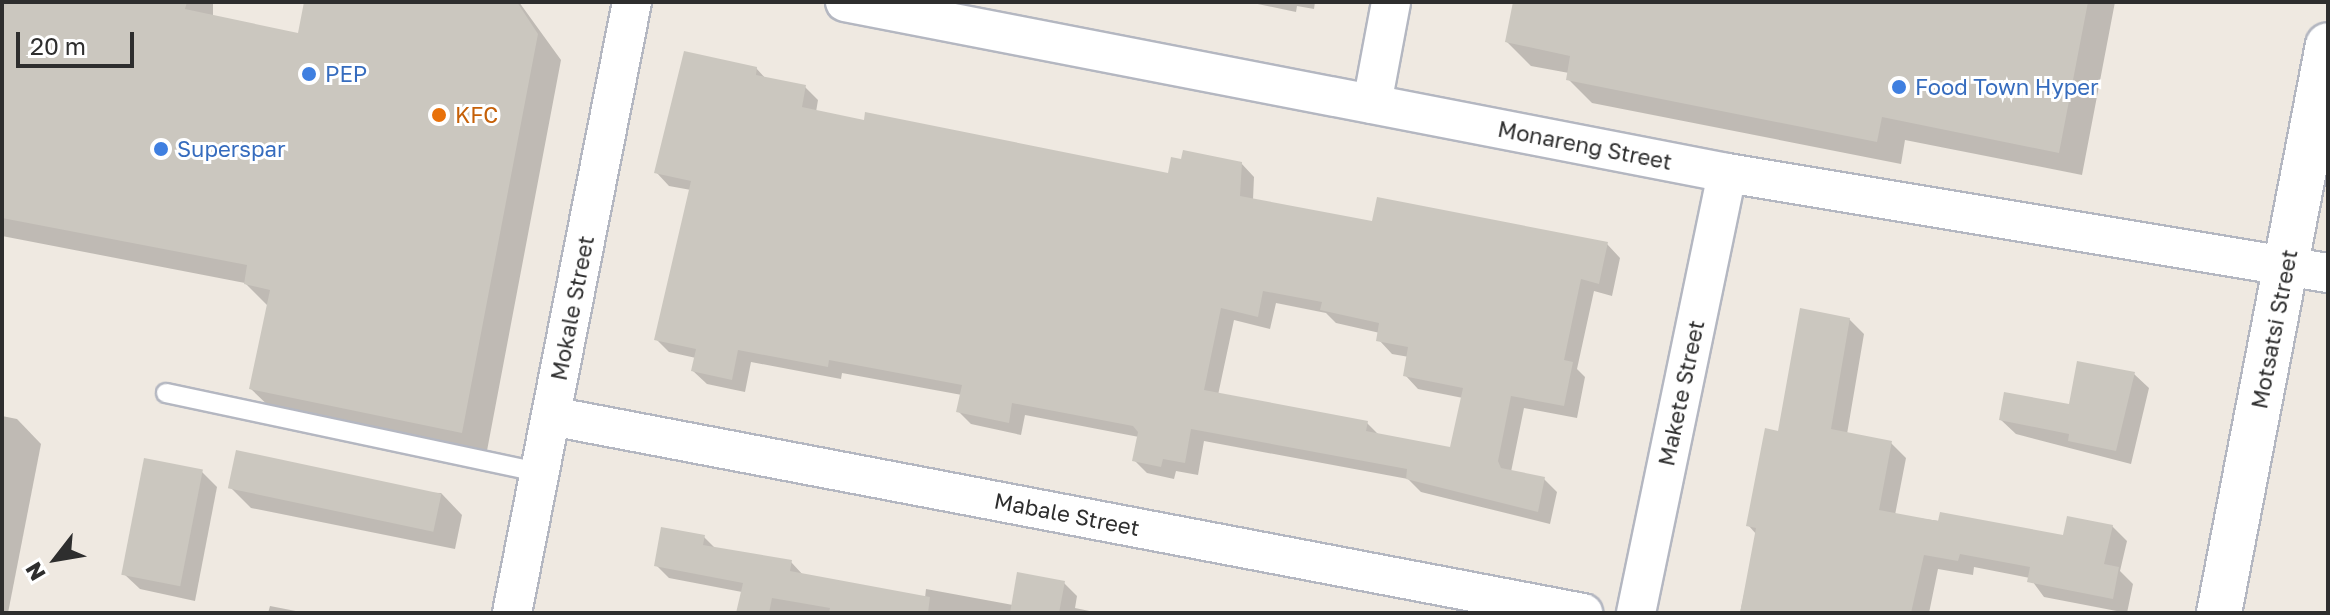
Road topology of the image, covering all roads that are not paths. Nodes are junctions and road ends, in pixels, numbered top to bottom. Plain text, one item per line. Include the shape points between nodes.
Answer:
1 (632, 2) edge
2 (845, 2) edge
3 (1391, 2) edge
4 (2328, 45) edge
5 (1372, 104) junction
6 (1727, 173) junction
7 (2307, 269) edge
8 (166, 393) dead end
9 (551, 416) junction
10 (538, 472) junction
11 (512, 613) edge
12 (1583, 613) edge
13 (1636, 613) edge
14 (2219, 613) edge

1 - 9 street, Mokale Street
2 - 5 street, Monareng Street
3 - 5 street
4 - 7 street, Motsatsi Street
5 - 6 street, Monareng Street
6 - 7 street, Monareng Street
6 - 13 street, Makete Street
7 - 14 street, Motsatsi Street
8 - 10 lane
9 - 10 street, Mokale Street
9 - 12 street, Mabale Street
10 - 11 street, Mokale Street

